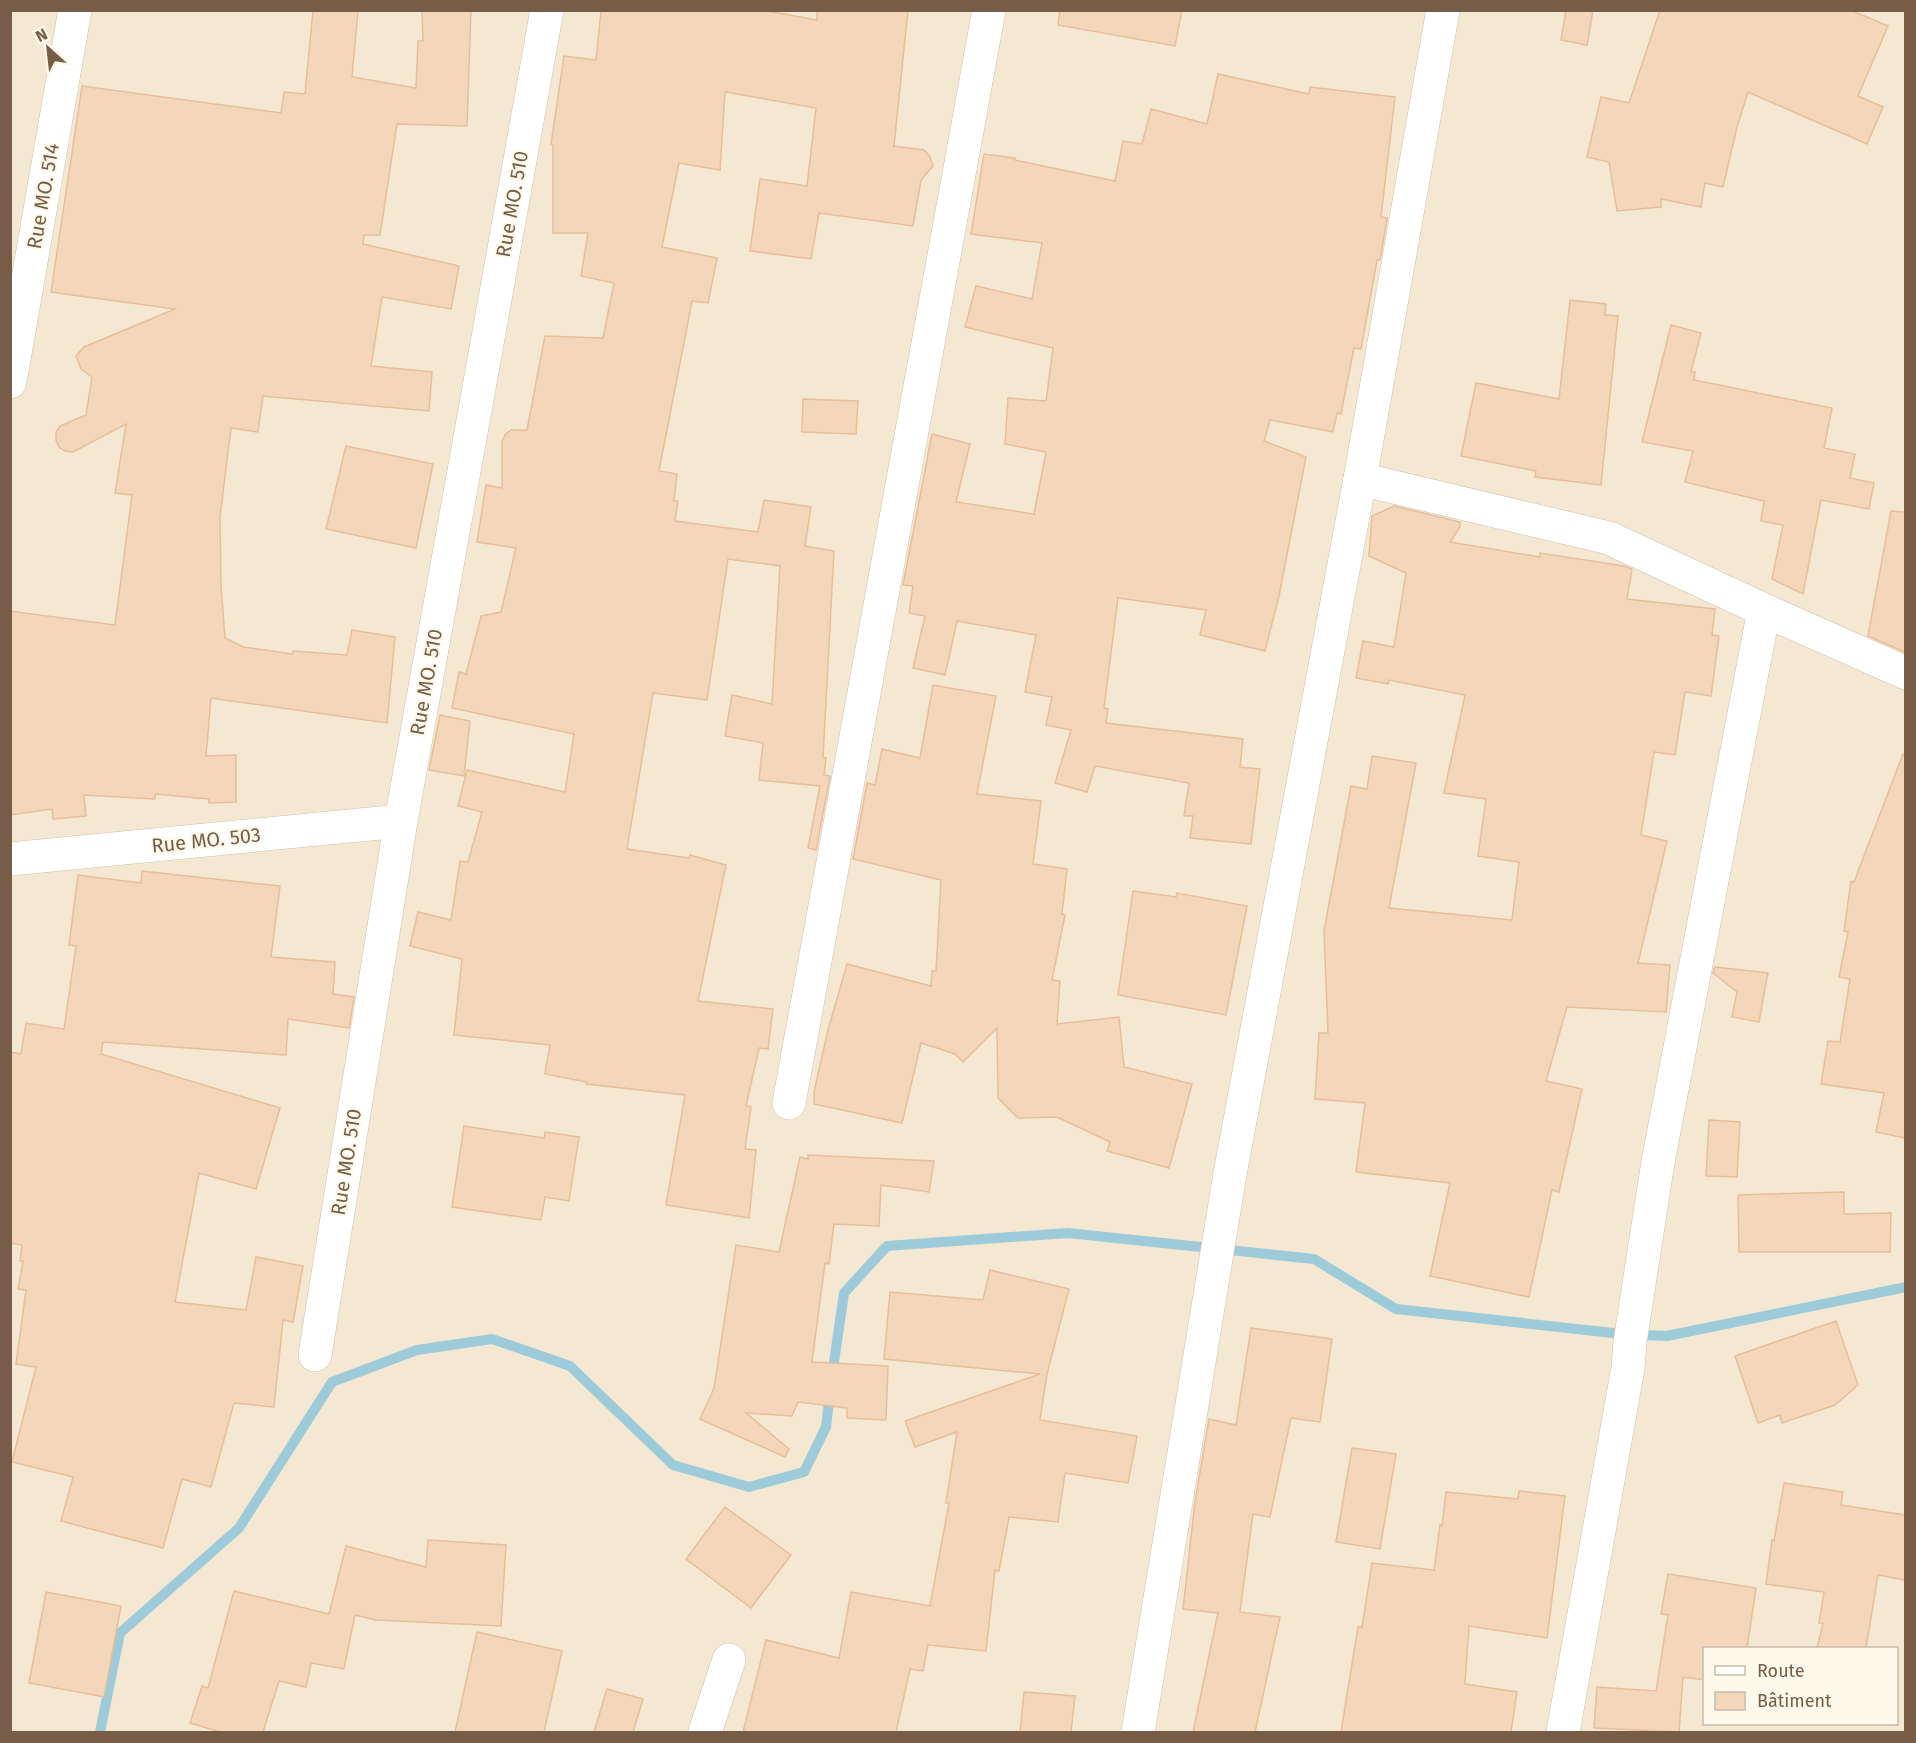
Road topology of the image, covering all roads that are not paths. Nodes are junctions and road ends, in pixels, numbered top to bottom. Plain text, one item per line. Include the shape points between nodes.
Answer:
1 (75, 10) edge
2 (547, 10) edge
3 (989, 10) edge
4 (1443, 10) edge
5 (10, 382) edge
6 (1360, 479) junction
7 (1764, 610) junction
8 (1905, 673) edge
9 (401, 821) junction
10 (10, 859) edge
11 (789, 1103) dead end
12 (315, 1356) dead end
13 (729, 1660) dead end
14 (705, 1732) edge
15 (1138, 1732) edge
16 (1563, 1732) edge

1 - 5 street, Rue MO. 514
2 - 9 street, Rue MO. 510
3 - 11 street
4 - 6 street
6 - 7 street via 1609,538
6 - 15 street via 1230,1174
7 - 8 street
7 - 16 street via 1658,1162 1628,1368
9 - 10 street, Rue MO. 503
9 - 12 street, Rue MO. 510
13 - 14 street

